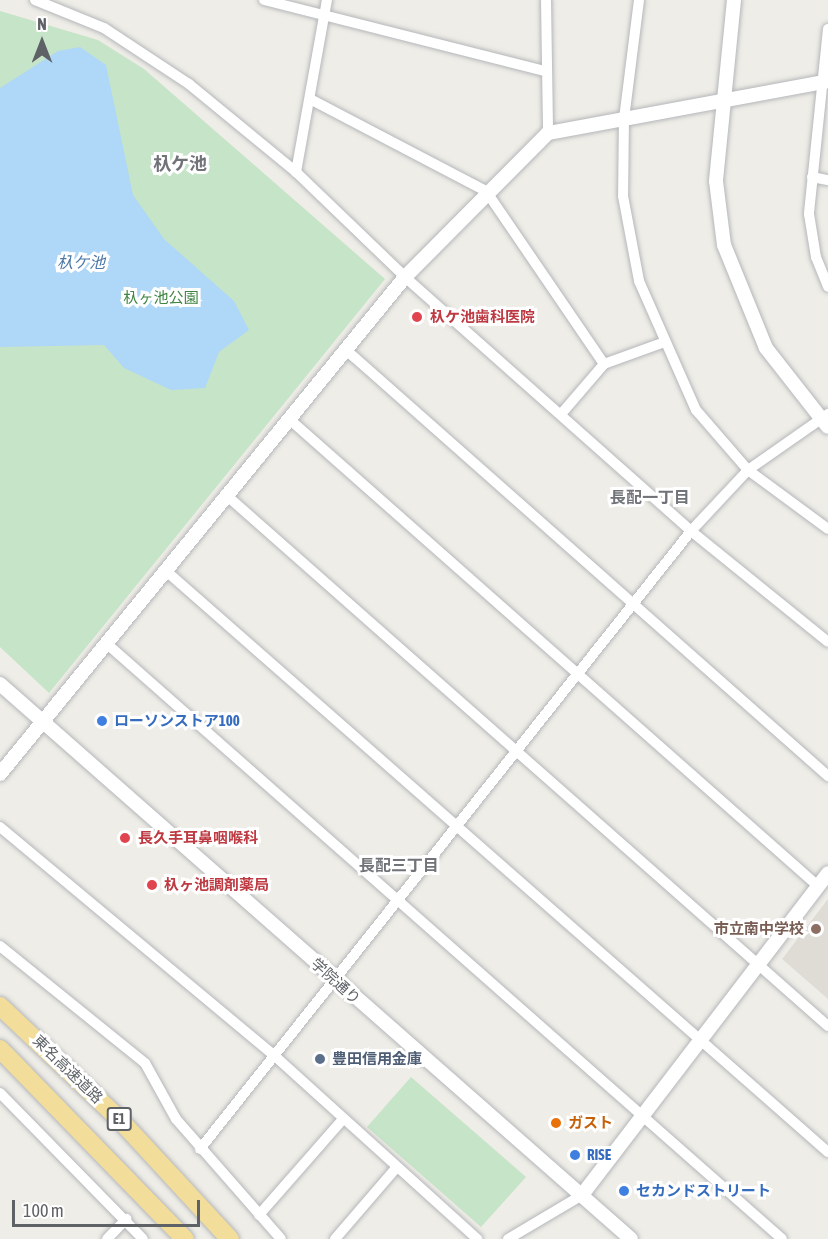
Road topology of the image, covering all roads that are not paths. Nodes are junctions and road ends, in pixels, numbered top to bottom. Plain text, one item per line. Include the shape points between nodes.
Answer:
1 (35, 0) edge
2 (264, 0) edge
3 (327, 0) edge
4 (546, 0) edge
5 (639, 0) edge
6 (734, 0) edge
7 (53, 3) edge
8 (324, 19) junction
9 (828, 29) edge
10 (545, 71) junction
11 (824, 82) edge
12 (310, 99) junction
13 (720, 100) junction
14 (624, 118) junction
15 (548, 133) junction
16 (296, 172) junction
17 (812, 177) junction
18 (828, 180) edge
19 (486, 191) junction
20 (405, 277) junction
21 (828, 287) edge
22 (662, 343) junction
23 (345, 349) junction
24 (604, 364) junction
25 (562, 413) junction
26 (288, 418) junction
27 (826, 421) edge
28 (748, 470) junction
29 (225, 494) junction
30 (828, 529) edge
31 (691, 531) junction
32 (165, 570) junction
33 (633, 603) junction
34 (828, 642) edge
35 (106, 643) junction
36 (577, 676) junction
37 (0, 684) edge
38 (42, 722) junction
39 (517, 752) junction
40 (0, 774) edge
41 (828, 776) edge
42 (0, 827) edge
43 (459, 827) junction
44 (828, 873) edge
45 (818, 886) junction
46 (400, 901) junction
47 (0, 946) edge
48 (757, 962) junction
49 (337, 982) junction
50 (0, 1006) edge
51 (828, 1026) edge
52 (699, 1039) junction
53 (0, 1049) edge
54 (277, 1058) junction
55 (0, 1093) edge
56 (641, 1116) junction
57 (343, 1119) junction
58 (200, 1149) junction
59 (828, 1152) edge
60 (396, 1168) junction
61 (582, 1195) junction
62 (259, 1215) junction
63 (126, 1219) junction
64 (106, 1239) edge
65 (143, 1239) edge
66 (185, 1239) edge
67 (230, 1239) edge
68 (281, 1239) edge
69 (335, 1239) edge
70 (477, 1239) edge
71 (508, 1239) edge
72 (631, 1239) edge
73 (782, 1239) edge

1 - 7 street
2 - 8 street
3 - 8 street
4 - 10 street
5 - 14 street
6 - 13 street
7 - 16 street via 112,32 171,69
8 - 10 street
8 - 12 street
9 - 11 street
10 - 15 street
11 - 13 street
11 - 17 street
12 - 16 street
12 - 19 street
13 - 14 street
13 - 27 street via 716,181 724,245 766,348
14 - 15 street
14 - 22 street via 623,196 639,281
15 - 19 street
16 - 20 street
17 - 18 street
17 - 21 street via 811,225
19 - 20 street
19 - 24 street
20 - 23 street
20 - 25 street
22 - 24 street
22 - 28 street via 696,410
23 - 26 street
23 - 33 street
24 - 25 street
25 - 31 street
26 - 29 street
26 - 36 street
27 - 28 street
28 - 30 street
28 - 31 street
29 - 32 street
29 - 39 street
31 - 33 street
31 - 34 street
32 - 35 street
32 - 43 street
33 - 36 street
33 - 41 street
35 - 38 street
35 - 46 street
36 - 39 street
36 - 45 street
37 - 38 street, 学院通り
38 - 40 street
38 - 49 street, 学院通り
39 - 43 street
39 - 48 street
42 - 54 street
43 - 46 street
43 - 52 street
44 - 45 street
45 - 48 street
46 - 49 street
46 - 56 street
47 - 58 street via 145,1063 163,1101
48 - 51 street
48 - 52 street
49 - 54 street
49 - 61 street, 学院通り
50 - 67 highway, 東名高速道路 / E1 via 120,1120
52 - 56 street
52 - 59 street
53 - 66 highway, E1
54 - 57 street
54 - 58 street
55 - 63 street
56 - 61 street
56 - 73 street
57 - 60 street
57 - 62 street
58 - 62 street
60 - 69 street
60 - 70 street
61 - 71 street
61 - 72 street, 学院通り
62 - 68 street
63 - 64 street
63 - 65 street

